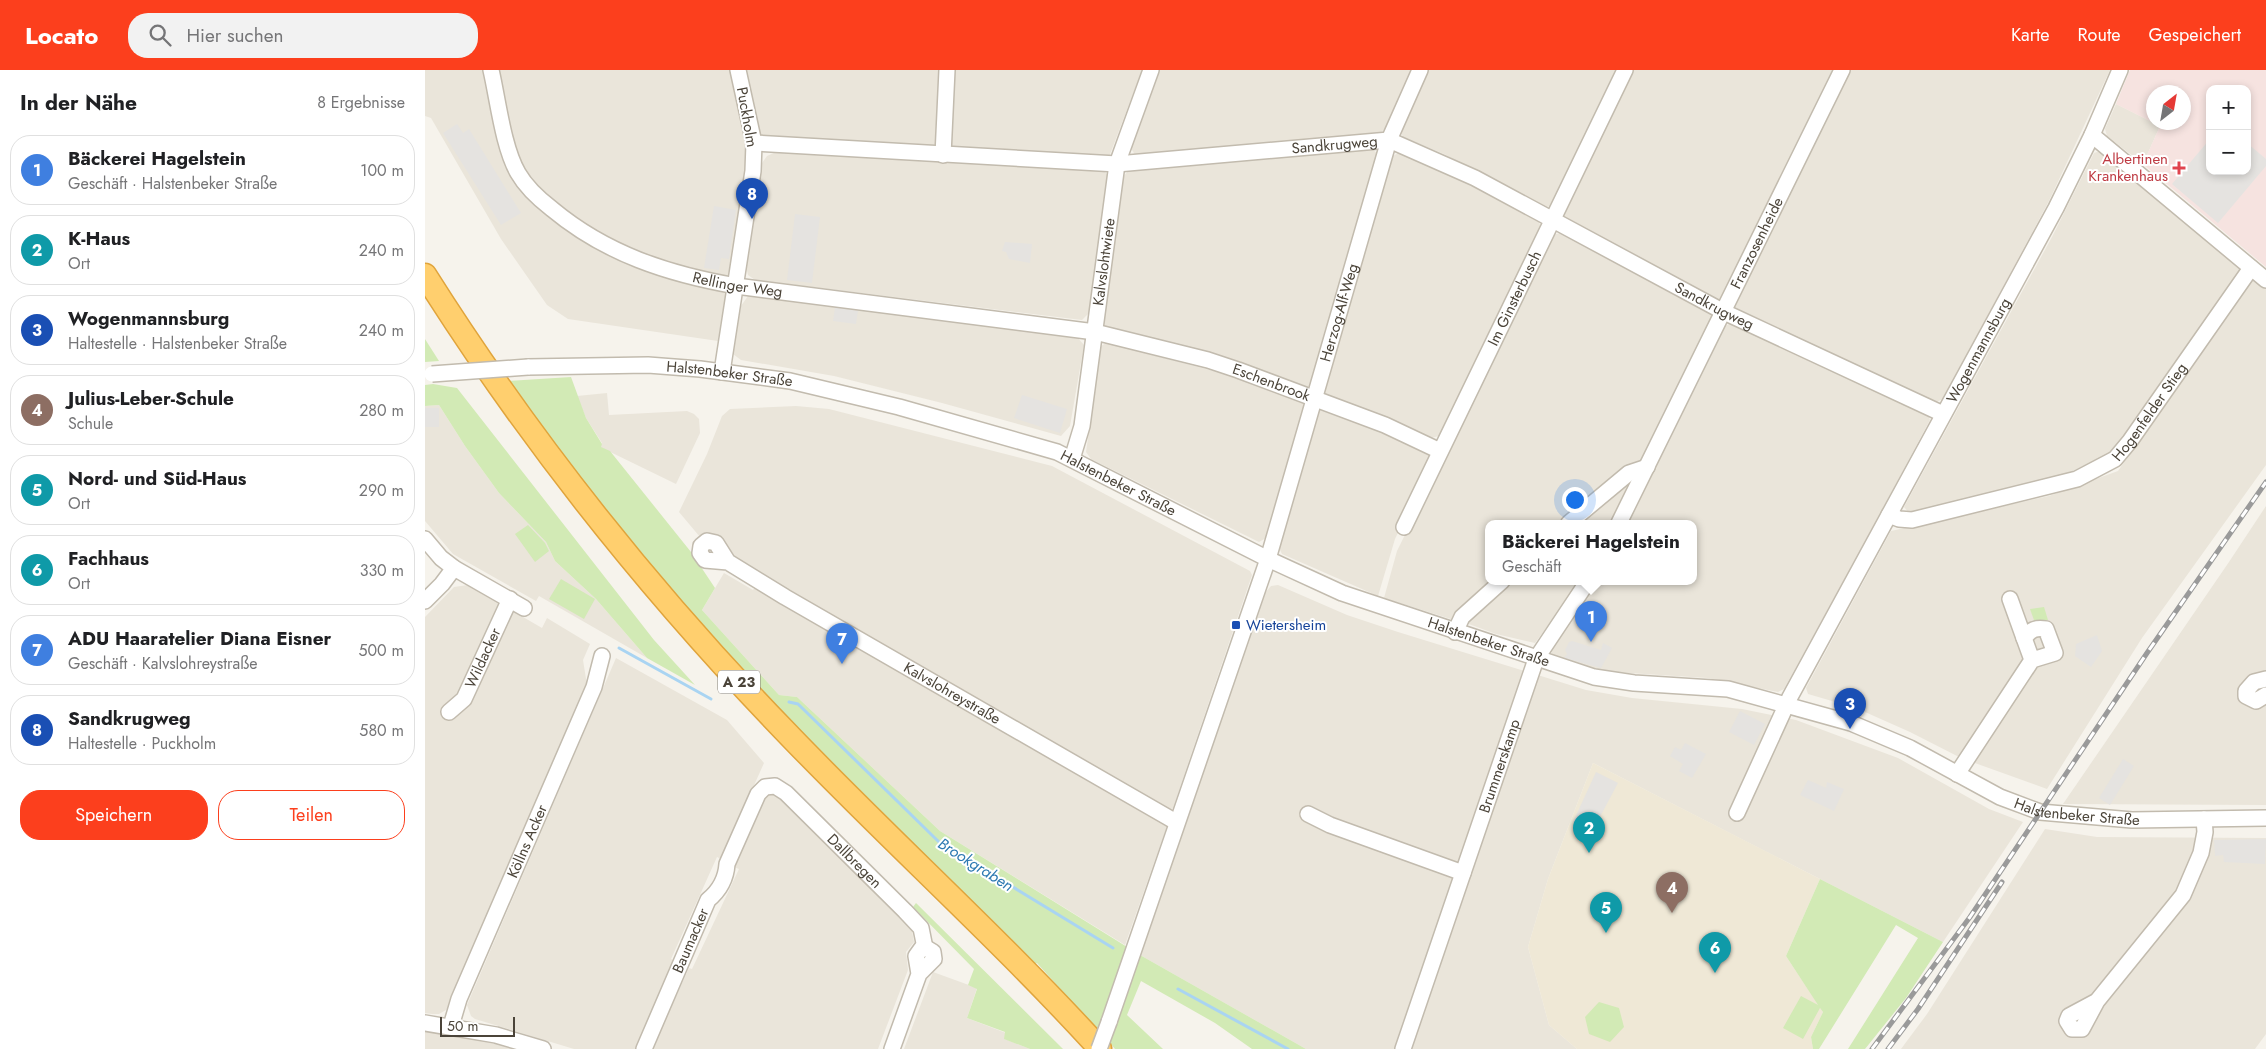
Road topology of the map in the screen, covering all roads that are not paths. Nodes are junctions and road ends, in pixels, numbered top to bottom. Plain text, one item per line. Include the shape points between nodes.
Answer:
1 (491, 70) edge
2 (738, 70) edge
3 (947, 70) edge
4 (1151, 70) edge
5 (1420, 70) edge
6 (1625, 70) edge
7 (1843, 70) edge
8 (2120, 70) edge
9 (2092, 135) junction
10 (1389, 140) junction
11 (754, 143) junction
12 (943, 155) junction
13 (1117, 164) junction
14 (1552, 220) junction
15 (2251, 268) junction
16 (425, 275) edge
17 (2266, 280) edge
18 (735, 286) junction
19 (425, 303) edge
20 (1724, 312) junction
21 (1095, 332) junction
22 (722, 372) junction
23 (428, 375) edge
24 (1313, 398) junction
25 (1943, 414) junction
26 (1440, 451) junction
27 (1073, 459) junction
28 (1647, 467) junction
29 (1889, 515) junction
30 (1573, 520) edge
31 (1620, 520) edge
32 (1404, 527) dead end
33 (425, 539) edge
34 (1268, 559) junction
35 (728, 562) dead end
36 (454, 568) junction
37 (1498, 585) edge
38 (1584, 585) edge
39 (510, 599) junction
40 (2010, 599) dead end
41 (425, 601) edge
42 (524, 608) dead end
43 (1455, 632) junction
44 (2024, 638) junction
45 (602, 656) dead end
46 (1536, 658) junction
47 (2031, 660) junction
48 (2266, 678) edge
49 (2266, 695) edge
50 (1786, 704) junction
51 (449, 712) dead end
52 (1957, 774) junction
53 (769, 785) joint
54 (1737, 813) dead end
55 (1308, 814) dead end
56 (2266, 818) edge
57 (2205, 819) junction
58 (1176, 822) junction
59 (1463, 874) junction
60 (2097, 1001) dead end
61 (425, 1023) edge
62 (451, 1026) junction
63 (543, 1049) edge
64 (643, 1049) edge
65 (892, 1049) edge
66 (1080, 1049) edge
67 (1100, 1049) edge
68 (1403, 1049) edge

1 - 18 street, Rellinger Weg via 514,164 541,200 592,238 636,260 698,279
2 - 11 street, Puckholm
3 - 12 street
4 - 13 street, Kalvslohtwiete
5 - 10 street, Herzog-Alf-Weg
6 - 14 street, Im Ginsterbusch
7 - 20 street, Franzosenheide
8 - 9 street, Wogenmannsburg
9 - 15 street
9 - 25 street, Wogenmannsburg
10 - 13 street, Sandkrugweg
10 - 14 street, Sandkrugweg via 1475,178
10 - 24 street, Herzog-Alf-Weg
11 - 12 street, Sandkrugweg
11 - 18 street, Puckholm via 753,171
12 - 13 street, Sandkrugweg
13 - 21 street, Kalvslohtwiete
14 - 20 street, Sandkrugweg
14 - 26 street, Im Ginsterbusch
15 - 17 street
15 - 29 street, Hogenfelder Stieg via 2115,459 2098,470 2060,484 1912,520
16 - 67 highway, A 23 via 533,434 686,624 783,730
18 - 21 street, Rellinger Weg
18 - 22 street, Puckholm
19 - 66 highway, A 23 via 520,440 669,628 772,740 1005,970
20 - 25 street, Sandkrugweg
20 - 28 street, Franzosenheide
21 - 24 street, Eschenbrook via 1208,360
21 - 27 street, Kalvslohtwiete via 1082,426
22 - 23 street, Halstenbeker Straße, bridge via 647,365 528,367
22 - 27 street, Halstenbeker Straße via 790,381 857,396
24 - 26 street, Eschenbrook via 1385,425
24 - 34 street, Herzog-Alf-Weg
25 - 29 street, Wogenmannsburg
26 - 32 street, Im Ginsterbusch
27 - 34 street, Halstenbeker Straße
28 - 30 street via 1629,473
28 - 31 street, Franzosenheide
29 - 50 street, Wogenmannsburg
33 - 36 street
34 - 43 street, Halstenbeker Straße via 1357,600
34 - 58 street
35 - 58 street, Kalvslohreystraße
36 - 39 street
36 - 41 street
37 - 43 street via 1462,617
38 - 46 street
39 - 42 street
39 - 51 street, Wildacker via 464,699
40 - 44 street
43 - 46 street, Halstenbeker Straße
44 - 47 street
44 - 47 street via 2037,628 2045,629 2055,653
45 - 62 street, Köllns Acker via 595,687 459,999
46 - 50 street, Halstenbeker Straße via 1608,680 1728,689
46 - 59 street, Brummerskamp
47 - 52 street
48 - 49 street via 2254,682 2246,696 2256,701
50 - 52 street, Halstenbeker Straße via 1851,723 1913,749
50 - 54 street
52 - 57 street, Halstenbeker Straße via 2000,797 2040,812 2132,820
53 - 64 street, Baumacker via 756,797 717,892 708,900
53 - 65 street, Dallbregen via 785,793 921,928 925,948 916,956 919,974
55 - 59 street
56 - 57 street, Halstenbeker Straße
57 - 60 street via 2201,853 2183,895
58 - 67 street, bridge
59 - 68 street, Brummerskamp
61 - 62 street
62 - 63 street

